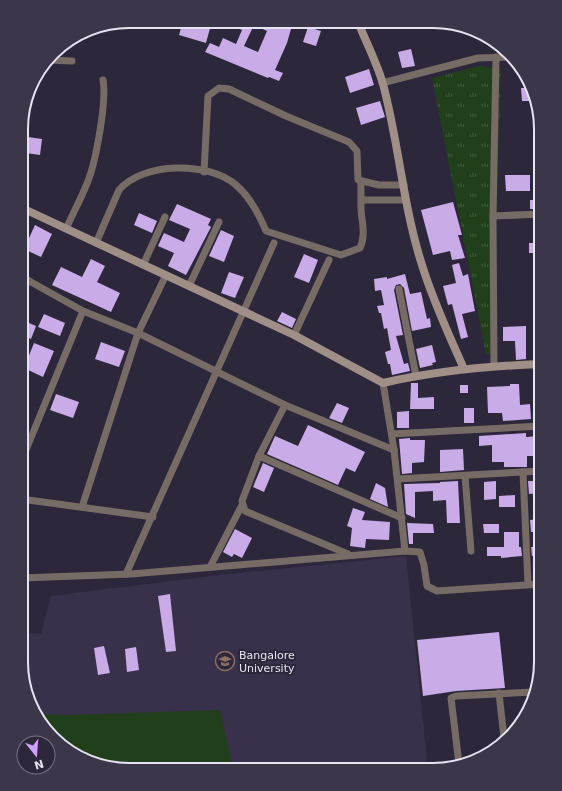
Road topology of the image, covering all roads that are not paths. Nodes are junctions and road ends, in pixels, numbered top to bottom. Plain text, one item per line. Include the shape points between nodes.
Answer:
1 (360, 28) edge
2 (496, 57) junction
3 (503, 57) edge
4 (55, 60) edge
5 (72, 61) dead end
6 (103, 80) dead end
7 (382, 83) junction
8 (204, 172) junction
9 (361, 181) junction
10 (404, 185) junction
11 (362, 200) junction
12 (406, 200) junction
13 (28, 211) edge
14 (534, 214) edge
15 (493, 216) junction
16 (165, 217) dead end
17 (219, 222) dead end
18 (66, 228) junction
19 (96, 243) junction
20 (274, 243) dead end
21 (329, 260) dead end
22 (143, 265) junction
23 (166, 276) junction
24 (28, 280) edge
25 (189, 286) junction
26 (399, 289) dead end
27 (83, 311) junction
28 (244, 312) junction
29 (138, 333) junction
30 (294, 335) junction
31 (534, 364) edge
32 (494, 366) junction
33 (464, 369) junction
34 (217, 372) junction
35 (416, 376) junction
36 (383, 383) junction
37 (285, 405) junction
38 (534, 426) edge
39 (392, 434) junction
40 (28, 445) edge
41 (394, 450) junction
42 (259, 456) junction
43 (534, 471) edge
44 (523, 472) junction
45 (465, 476) junction
46 (398, 480) junction
47 (28, 500) edge
48 (242, 505) junction
49 (82, 507) junction
50 (153, 517) junction
51 (402, 518) junction
52 (471, 550) dead end
53 (405, 551) junction
54 (350, 555) junction
55 (210, 567) junction
56 (126, 574) junction
57 (28, 578) edge
58 (528, 584) junction
59 (534, 584) edge
60 (529, 692) edge
61 (499, 694) junction
62 (504, 734) edge
63 (459, 760) edge

1 - 7 street
2 - 3 street
2 - 7 street via 478,58
2 - 15 street
4 - 5 street
6 - 18 street via 102,113 89,179
7 - 10 street
8 - 9 street via 208,96 219,88 229,89 349,142 357,152 357,178
8 - 11 street via 215,174 235,184 251,202 266,231 341,255 360,248 362,243
8 - 19 street via 187,168 169,168 146,173 125,183 119,190
9 - 10 street via 380,185
9 - 11 street
10 - 12 street
11 - 12 street
12 - 33 street via 422,265
13 - 18 street
14 - 15 street
15 - 32 street
16 - 22 street
17 - 25 street
18 - 19 street
19 - 22 street
20 - 28 street
21 - 30 street
22 - 23 street
23 - 25 street
23 - 29 street
24 - 27 street
25 - 28 street
26 - 35 street
27 - 29 street
27 - 40 street
28 - 30 street
28 - 34 street
29 - 34 street
29 - 49 street
30 - 36 street
31 - 32 street
32 - 33 street
33 - 35 street
34 - 37 street
34 - 50 street
35 - 36 street
36 - 39 street
37 - 41 street
37 - 42 street
38 - 39 street
39 - 41 street
41 - 46 street
42 - 48 street
42 - 51 street
43 - 44 street
44 - 45 street
44 - 58 street
45 - 46 street
45 - 52 street
46 - 51 street
47 - 49 street
48 - 54 street via 245,511
48 - 55 street
49 - 50 street
50 - 56 street
51 - 53 street
53 - 54 street
53 - 58 street via 420,552 427,586 437,591
54 - 55 street
55 - 56 street
56 - 57 street
58 - 59 street
60 - 61 street
61 - 62 street
61 - 63 street via 452,698

